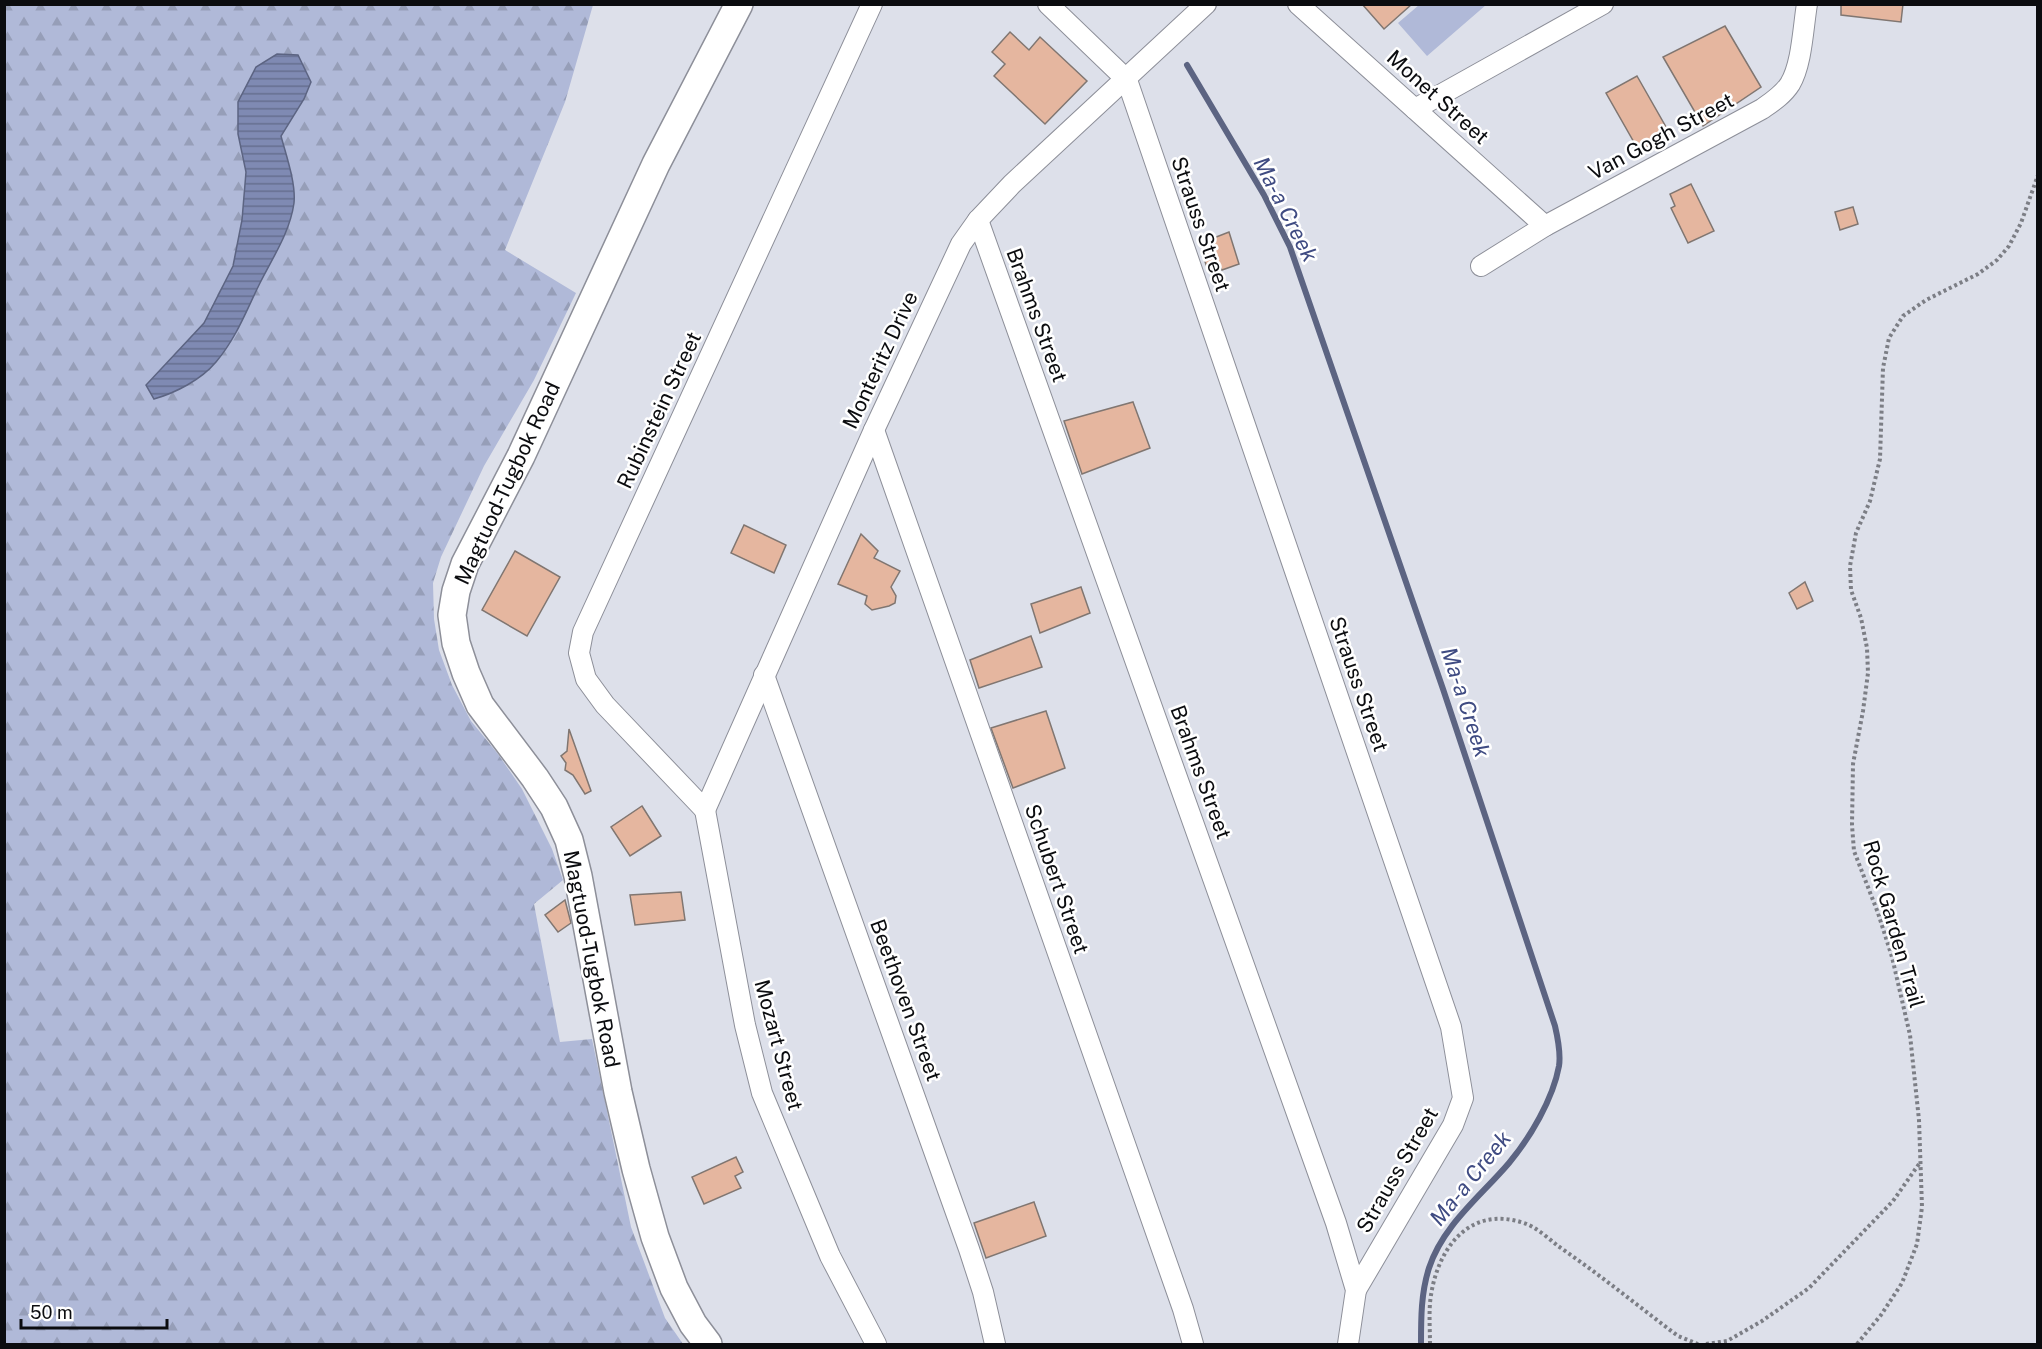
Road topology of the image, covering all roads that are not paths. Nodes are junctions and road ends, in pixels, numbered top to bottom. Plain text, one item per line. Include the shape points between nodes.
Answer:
1 (739, 4) edge
2 (872, 4) edge
3 (1048, 4) edge
4 (1206, 4) edge
5 (1298, 4) edge
6 (1603, 4) edge
7 (1807, 4) edge
8 (1127, 80) junction
9 (1415, 109) junction
10 (978, 220) junction
11 (1545, 226) junction
12 (1481, 266) dead end
13 (874, 430) junction
14 (764, 675) junction
15 (705, 810) junction
16 (1356, 1290) junction
17 (708, 1344) edge
18 (876, 1344) edge
19 (995, 1344) edge
20 (1193, 1344) edge
21 (1348, 1344) edge

1 - 17 main road, Magtuod-Tugbok Road via 656,164 521,456 465,564 452,615 456,643 480,705 554,807 568,840 636,1169 674,1288
2 - 15 street, Rubinstein Street via 583,632 579,653 586,679 605,705
3 - 8 street
4 - 8 street, Monteritz Drive
5 - 9 street, Monet Street
6 - 9 street
7 - 11 street, Van Gogh Street via 1797,68 1778,97 1762,110
8 - 10 street, Monteritz Drive
8 - 16 street, Strauss Street via 1451,1027 1459,1065 1463,1098 1453,1125
9 - 11 street, Monet Street
10 - 13 street, Monteritz Drive via 946,274
10 - 16 street, Brahms Street via 1336,1223
11 - 12 street, Van Gogh Street
13 - 14 street, Monteritz Drive
13 - 20 street, Schubert Street
14 - 15 street, Monteritz Drive
14 - 19 street, Beethoven Street via 969,1249
15 - 18 street, Mozart Street via 762,1093 830,1256
16 - 21 street, Brahms Street

